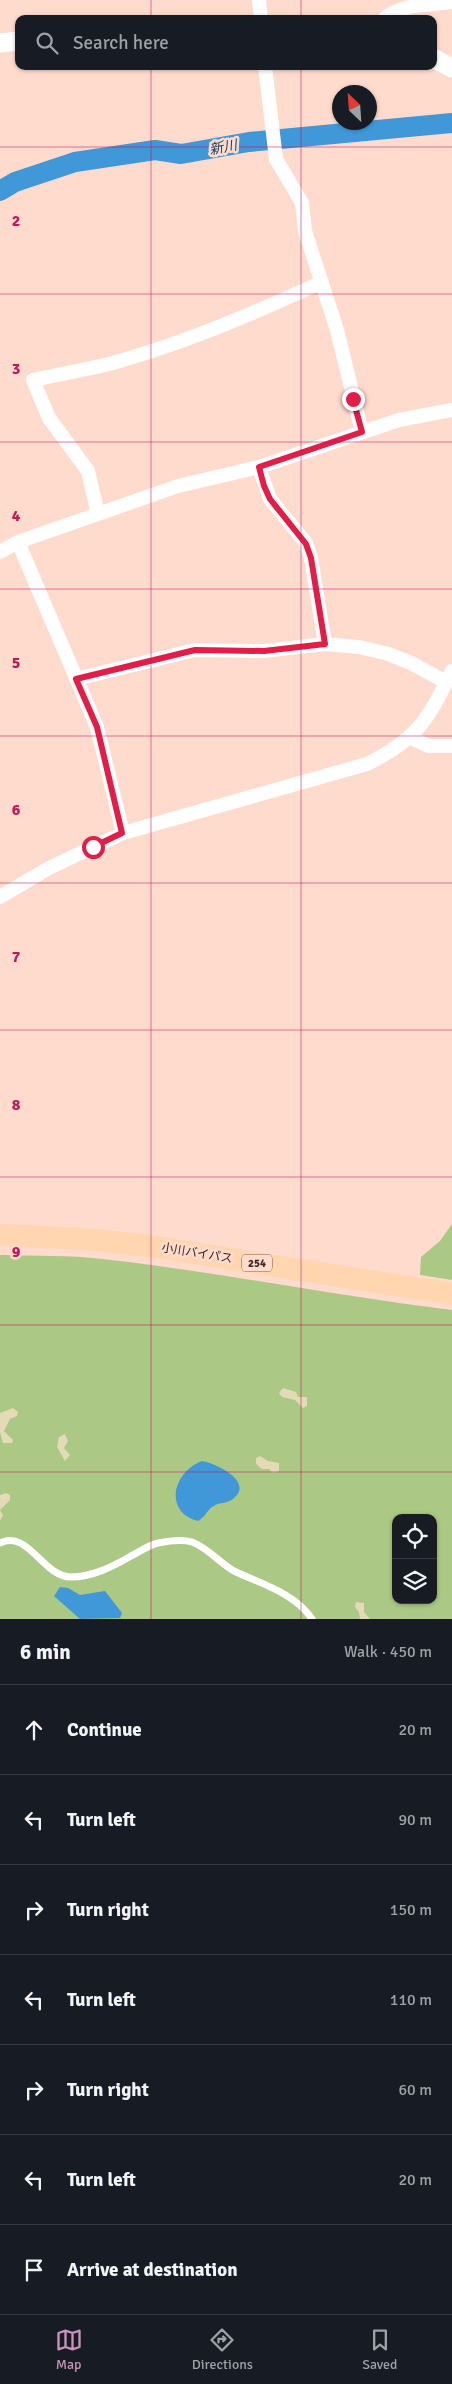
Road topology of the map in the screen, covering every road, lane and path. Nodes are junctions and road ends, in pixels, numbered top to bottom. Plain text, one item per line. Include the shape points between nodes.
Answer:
1 (259, 0) edge
2 (452, 2) edge
3 (261, 15) edge
4 (387, 15) edge
5 (15, 41) edge
6 (0, 43) edge
7 (437, 60) edge
8 (452, 68) edge
9 (265, 70) edge
10 (322, 282) junction
11 (452, 410) edge
12 (362, 432) junction
13 (259, 467) junction
14 (98, 514) junction
15 (18, 542) junction
16 (0, 552) edge
17 (325, 644) junction
18 (449, 676) edge
19 (76, 679) junction
20 (411, 738) junction
21 (452, 746) edge
22 (122, 833) junction
23 (0, 897) edge
24 (0, 1235) edge
25 (452, 1294) edge
26 (0, 1543) edge
27 (312, 1619) edge

1 - 3 street
2 - 4 street via 416,6
5 - 6 main road
7 - 8 main road
9 - 10 street via 276,159 302,203 305,231
10 - 12 street
10 - 14 street via 231,324 172,345 121,361 33,380 48,418 88,471
11 - 12 street via 399,420
12 - 13 street
13 - 14 street via 178,486
13 - 17 street via 270,499 306,544
14 - 15 street
15 - 16 street
15 - 19 street
17 - 18 street via 389,654
17 - 19 street via 264,651 195,650
18 - 20 street via 431,712
19 - 22 street via 97,727
20 - 21 street via 429,746
20 - 22 street via 367,764
22 - 23 street via 49,868
24 - 25 highway, 小川バイパス / 254 via 150,1246
26 - 27 lane via 16,1541 49,1569 68,1578 106,1569 156,1543 192,1542 234,1572 275,1589 298,1604

